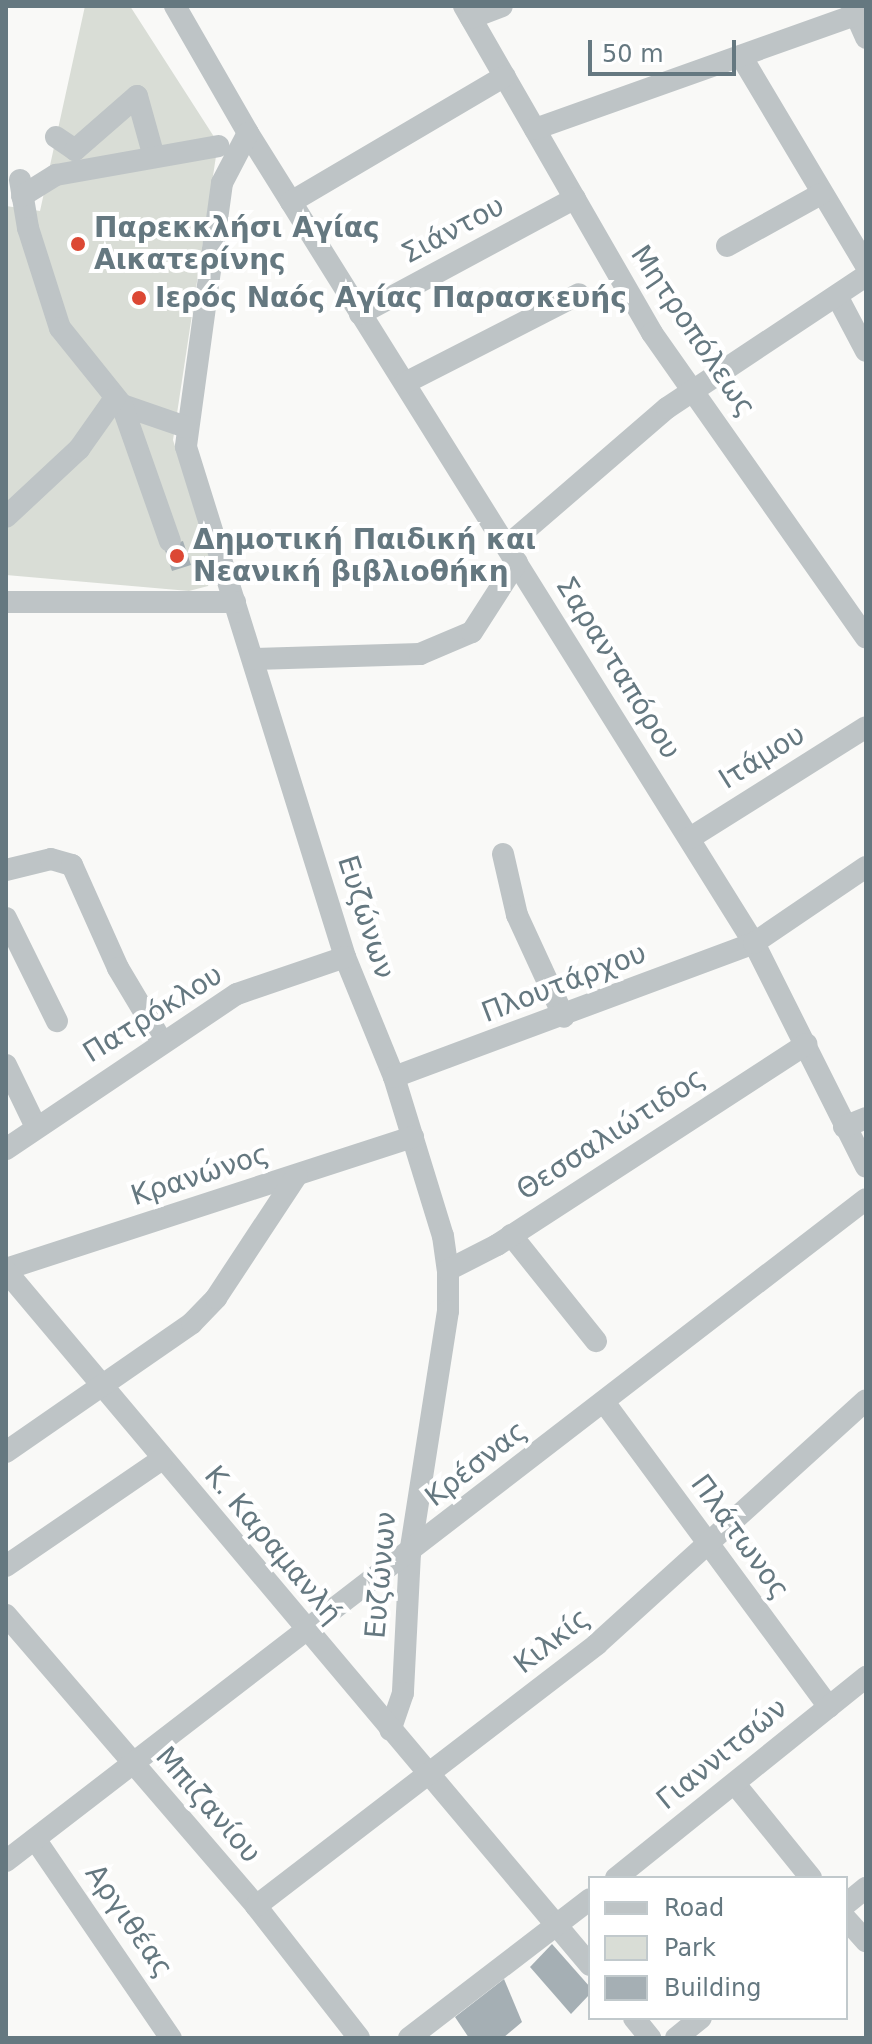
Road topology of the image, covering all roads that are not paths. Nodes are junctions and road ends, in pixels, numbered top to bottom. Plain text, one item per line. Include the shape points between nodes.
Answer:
1 (175, 6) edge
2 (502, 6) edge
3 (854, 11) edge
4 (468, 12) edge
5 (866, 38) edge
6 (741, 56) junction
7 (505, 76) junction
8 (535, 129) junction
9 (248, 133) junction
10 (56, 137) dead end
11 (218, 146) dead end
12 (154, 157) junction
13 (821, 194) junction
14 (575, 198) junction
15 (291, 202) junction
16 (727, 246) dead end
17 (866, 266) edge
18 (866, 276) edge
19 (579, 294) dead end
20 (837, 296) junction
21 (360, 314) junction
22 (866, 351) edge
23 (405, 383) junction
24 (694, 390) junction
25 (119, 401) junction
26 (186, 427) junction
27 (6, 517) edge
28 (170, 541) dead end
29 (512, 554) junction
30 (6, 602) edge
31 (235, 602) junction
32 (866, 637) edge
33 (255, 659) junction
34 (866, 727) edge
35 (690, 838) junction
36 (503, 854) dead end
37 (866, 867) edge
38 (6, 870) edge
39 (6, 918) edge
40 (754, 943) junction
41 (345, 957) junction
42 (564, 1017) junction
43 (57, 1021) dead end
44 (161, 1040) junction
45 (806, 1044) junction
46 (6, 1065) edge
47 (394, 1077) junction
48 (866, 1118) edge
49 (36, 1127) junction
50 (844, 1127) junction
51 (413, 1137) junction
52 (6, 1149) edge
53 (866, 1167) edge
54 (297, 1175) junction
55 (866, 1199) edge
56 (511, 1235) junction
57 (6, 1270) edge
58 (448, 1270) junction
59 (596, 1341) dead end
60 (103, 1388) junction
61 (866, 1400) edge
62 (604, 1402) junction
63 (6, 1452) edge
64 (162, 1459) junction
65 (708, 1547) junction
66 (410, 1553) junction
67 (6, 1566) edge
68 (6, 1615) edge
69 (307, 1633) junction
70 (866, 1677) edge
71 (829, 1707) junction
72 (390, 1730) junction
73 (134, 1766) junction
74 (429, 1775) junction
75 (735, 1784) junction
76 (35, 1839) junction
77 (6, 1861) edge
78 (619, 1876) edge
79 (809, 1876) edge
80 (866, 1888) edge
81 (588, 1901) edge
82 (848, 1902) edge
83 (256, 1906) junction
84 (848, 1921) edge
85 (557, 1925) junction
86 (866, 1941) edge
87 (588, 1963) edge
88 (636, 2020) edge
89 (698, 2020) edge
90 (171, 2038) edge
91 (359, 2038) edge
92 (409, 2038) edge
93 (650, 2038) edge
94 (676, 2038) edge

1 - 9 street, Σαρανταπόρου
2 - 4 street
3 - 5 street
3 - 6 street
4 - 7 street, Μητροπόλεως
6 - 8 street
6 - 13 street
7 - 8 street, Μητροπόλεως
7 - 15 street
8 - 14 street, Μητροπόλεως
9 - 15 street, Σαρανταπόρου
9 - 26 street, Ευζώνων via 222,183
10 - 12 street via 75,150 137,96
11 - 12 street
12 - 25 street via 56,175 21,188 37,263 60,328
13 - 16 street
13 - 17 street
14 - 21 street, Σιάντου
14 - 24 street, Μητροπόλεως via 652,333
15 - 21 street, Σαρανταπόρου
18 - 20 street
19 - 23 street
20 - 22 street
20 - 24 street
21 - 23 street, Σαρανταπόρου
23 - 29 street, Σαρανταπόρου
24 - 29 street via 622,444
24 - 32 street, Μητροπόλεως
25 - 26 street
25 - 27 street via 79,449
25 - 28 street
26 - 31 street, Ευζώνων via 195,481
29 - 33 street via 472,632 420,654
29 - 35 street, Σαρανταπόρου
30 - 31 street
31 - 33 street, Ευζώνων
33 - 41 street, Ευζώνων
34 - 35 street, Ιτάμου
35 - 40 street, Σαρανταπόρου
36 - 42 street via 517,915
37 - 40 street, Πλουτάρχου
38 - 44 street via 51,859 72,865 118,968
39 - 43 street
40 - 42 street, Πλουτάρχου
40 - 45 street, Σαρανταπόρου
41 - 44 street, Πατρόκλου via 237,994
41 - 47 street, Ευζώνων
42 - 47 street, Πλουτάρχου
44 - 49 street, Πατρόκλου
45 - 50 street, Σαρανταπόρου
45 - 56 street, Θεσσαλιώτιδος
46 - 49 street
47 - 51 street, Ευζώνων
48 - 50 street
49 - 52 street, Πατρόκλου
50 - 53 street, Σαρανταπόρου
51 - 54 street, Κρανώνος
51 - 58 street, Ευζώνων
54 - 57 street, Κρανώνος
54 - 60 street via 204,1311
55 - 62 street, Κρέσνας
56 - 58 street, Θεσσαλιώτιδος
56 - 59 street
57 - 60 street, Κ. Καραμανλή
58 - 66 street, Ευζώνων via 448,1311
60 - 63 street
60 - 64 street, Κ. Καραμανλή
61 - 65 street, Κιλκίς
62 - 65 street, Πλάτωνος
62 - 66 street, Κρέσνας
64 - 67 street
64 - 69 street, Κ. Καραμανλή
65 - 71 street, Πλάτωνος
65 - 74 street, Κιλκίς via 604,1638
66 - 69 street, Κρέσνας
66 - 72 street, Ευζώνων via 403,1693
68 - 73 street, Μπιζανίου
69 - 72 street, Κ. Καραμανλή
69 - 73 street, Κρέσνας
70 - 71 street, Γιαννιτσών
71 - 75 street, Γιαννιτσών
72 - 74 street, Κ. Καραμανλή
73 - 76 street, Κρέσνας
73 - 83 street, Μπιζανίου
74 - 83 street, Κιλκίς
74 - 85 street, Κ. Καραμανλή
75 - 78 street, Γιαννιτσών
75 - 79 street
76 - 77 street, Κρέσνας
76 - 90 street, Αργιθέας
80 - 82 street
81 - 85 street
83 - 91 street, Μπιζανίου
84 - 86 street
85 - 87 street, Κ. Καραμανλή
85 - 92 street
88 - 93 street
89 - 94 street

